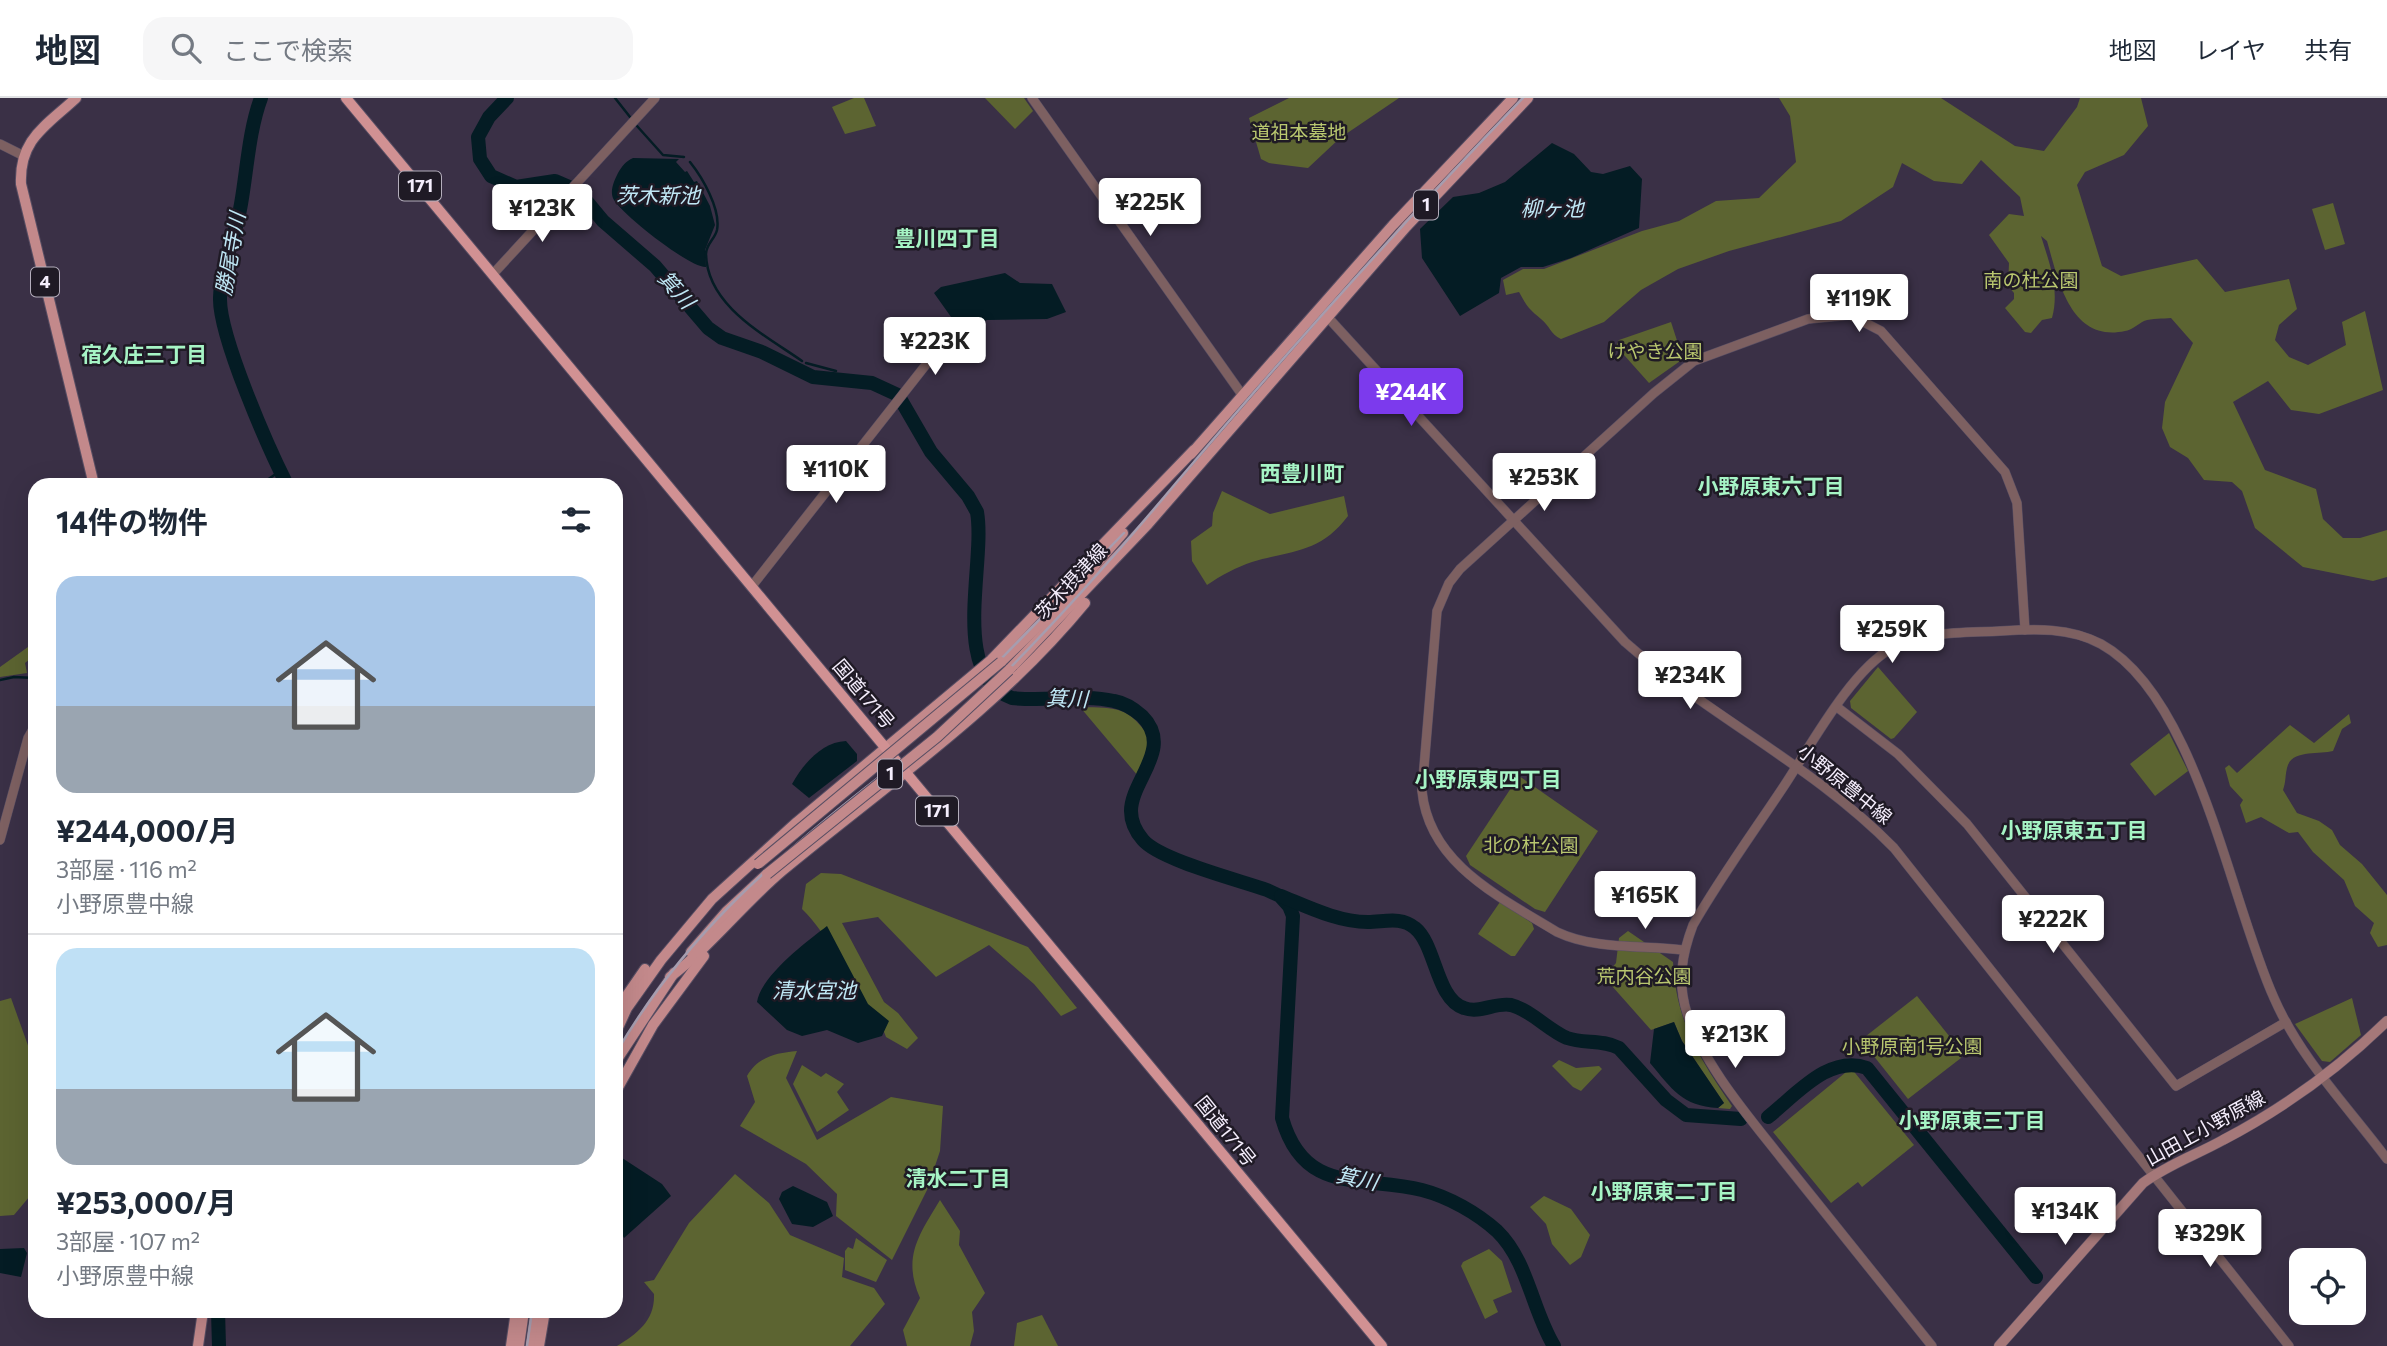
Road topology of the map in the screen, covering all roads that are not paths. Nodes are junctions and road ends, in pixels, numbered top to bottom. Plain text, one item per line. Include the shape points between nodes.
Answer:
1 (76, 98) edge
2 (346, 98) edge
3 (655, 98) edge
4 (1032, 98) edge
5 (1513, 98) edge
6 (1528, 98) edge
7 (0, 144) edge
8 (22, 155) junction
9 (493, 274) junction
10 (1324, 312) junction
11 (943, 343) dead end
12 (1243, 396) junction
13 (92, 478) edge
14 (1514, 520) junction
15 (1148, 524) junction
16 (752, 586) junction
17 (2025, 629) junction
18 (996, 661) junction
19 (1837, 707) junction
20 (28, 738) edge
21 (887, 750) junction
22 (1798, 765) junction
23 (906, 773) junction
24 (797, 822) junction
25 (0, 841) edge
26 (817, 843) junction
27 (1683, 950) junction
28 (670, 977) junction
29 (623, 1001) edge
30 (623, 1017) edge
31 (2387, 1021) edge
32 (2286, 1022) junction
33 (623, 1027) edge
34 (623, 1050) edge
35 (2325, 1078) junction
36 (623, 1079) edge
37 (2387, 1159) edge
38 (2155, 1174) junction
39 (201, 1318) edge
40 (515, 1318) edge
41 (523, 1318) edge
42 (535, 1318) edge
43 (544, 1318) edge
44 (198, 1346) edge
45 (511, 1346) edge
46 (519, 1346) edge
47 (531, 1346) edge
48 (539, 1346) edge
49 (1382, 1346) edge
50 (1932, 1346) edge
51 (1999, 1346) edge
52 (2289, 1346) edge

1 - 8 main road via 37,134
2 - 9 highway, 国道171号 / 171
3 - 9 street
4 - 12 street
5 - 10 main road, 茨木摂津線 / 1
6 - 10 main road, 茨木摂津線 / 1
7 - 8 street
8 - 13 main road, 4 via 21,184
9 - 16 highway, 国道171号 / 171
10 - 12 main road, 茨木摂津線 / 1
10 - 14 street, 小野原豊中線
10 - 15 main road, 茨木摂津線 / 1
11 - 16 street
12 - 18 main road, 茨木摂津線 / 1 via 1062,603
14 - 17 street via 1693,361 1808,318 1850,315 1881,331 2005,472 2017,503
14 - 22 street, 小野原豊中線 via 1644,659
14 - 27 street via 1460,569 1437,611 1424,812 1444,852 1557,932 1573,940
15 - 23 main road, 1 via 1040,656
15 - 28 main road, 茨木摂津線 / 1, bridge via 948,728 767,874 726,912
16 - 21 highway, 国道171号 / 171
17 - 19 street via 1905,642 1873,661
17 - 32 street via 2054,629 2101,644 2125,661 2161,705 2187,751 2259,963
18 - 21 main road, 1
18 - 33 main road, 茨木摂津線 / 1, bridge via 758,864 681,944
19 - 22 street
19 - 32 street via 1898,754 1967,824 2176,1086
20 - 25 street
21 - 23 highway, 国道171号 / 171
21 - 24 main road, 1
22 - 27 street via 1702,909
22 - 38 street, 小野原豊中線 via 1842,798 1894,848
23 - 26 main road, 1
23 - 49 highway, 国道171号 / 171
24 - 29 main road, 1 via 760,846 693,911
24 - 30 main road via 724,887 675,940
26 - 28 main road, 1
26 - 36 main road, 1 via 699,962 653,1025
27 - 50 street via 1686,1012 1728,1086
28 - 34 main road, 茨木摂津線 / 1
31 - 35 main road, 山田上小野原線
32 - 35 street
35 - 37 street
35 - 38 main road, 山田上小野原線 via 2224,1140
38 - 51 main road, 山田上小野原線
38 - 52 street, 小野原豊中線
39 - 44 main road
40 - 45 main road
41 - 46 main road
42 - 47 main road
43 - 48 main road

